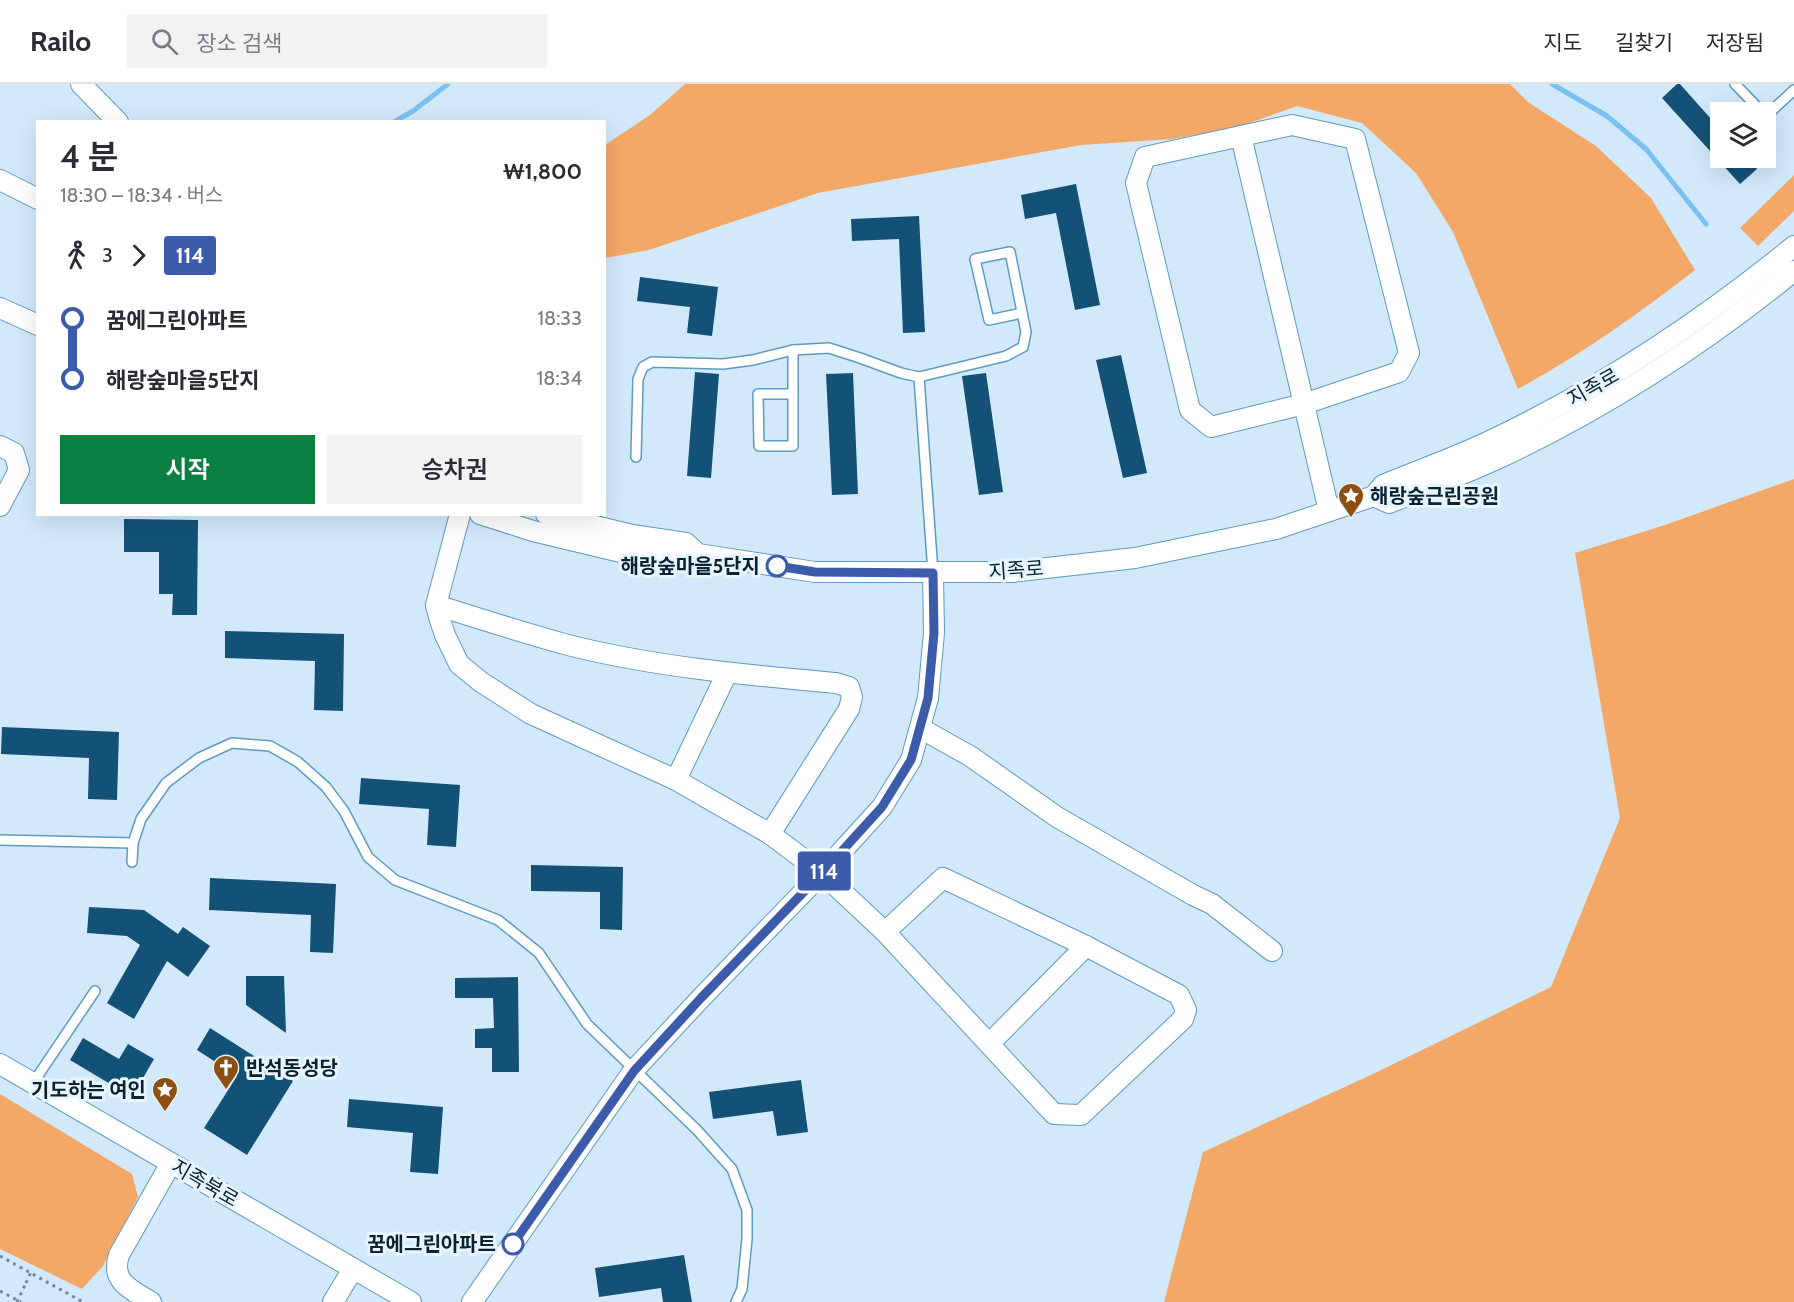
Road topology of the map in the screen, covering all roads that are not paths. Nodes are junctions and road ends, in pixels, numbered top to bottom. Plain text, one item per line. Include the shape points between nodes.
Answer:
1 (81, 84) edge
2 (1735, 84) edge
3 (1794, 90) edge
4 (1752, 102) edge
5 (1776, 107) edge
6 (116, 120) edge
7 (1241, 136) junction
8 (0, 180) edge
9 (36, 198) edge
10 (1794, 246) edge
11 (1794, 271) edge
12 (0, 308) edge
13 (1022, 313) junction
14 (36, 324) edge
15 (793, 350) junction
16 (919, 377) junction
17 (793, 394) junction
18 (1304, 404) junction
19 (0, 446) edge
20 (636, 457) dead end
21 (1374, 496) junction
22 (0, 506) edge
23 (1329, 511) junction
24 (459, 516) edge
25 (486, 516) edge
26 (554, 516) edge
27 (698, 554) junction
28 (933, 573) junction
29 (436, 605) junction
30 (727, 673) junction
31 (920, 728) junction
32 (676, 780) junction
33 (770, 834) junction
34 (0, 840) edge
35 (133, 843) junction
36 (132, 862) dead end
37 (822, 873) junction
38 (885, 932) junction
39 (1086, 946) junction
40 (1272, 951) dead end
41 (95, 991) dead end
42 (990, 1043) junction
43 (0, 1064) edge
44 (634, 1071) junction
45 (33, 1083) junction
46 (171, 1163) junction
47 (353, 1269) junction
48 (152, 1302) edge
49 (333, 1302) edge
50 (411, 1302) edge
51 (472, 1302) edge
52 (736, 1302) edge

1 - 6 street
2 - 4 lane
3 - 5 lane
7 - 18 street
7 - 18 street via 1292,125 1355,139 1409,353 1399,372
7 - 18 street via 1145,158 1136,183 1190,410 1211,427
8 - 9 street
10 - 21 street, 지족로 via 1618,373 1490,441 1383,485
11 - 21 street, 지족로 via 1678,356 1563,426 1498,459 1389,503
12 - 14 street
13 - 13 lane via 1010,252 975,259 989,320
13 - 16 lane via 1026,332 1023,346 1006,356
15 - 16 lane via 829,348
15 - 17 lane
15 - 20 lane via 723,364 652,362 643,367 638,379
16 - 28 lane
17 - 17 lane via 758,394 759,446 793,446
18 - 23 street
19 - 22 street via 14,453 19,470
21 - 23 street, 지족로
23 - 28 street, 지족로 via 1276,529 1135,558 1012,572
24 - 29 street
25 - 27 street, 지족로 via 629,554 684,562
26 - 27 street, 지족로 via 686,543
27 - 28 street, 지족로 via 815,572
28 - 31 street via 934,633 928,698
29 - 30 street via 570,645
29 - 32 street via 459,664 481,682 531,714
30 - 32 street
30 - 33 street via 836,683 849,687 852,697 849,709
31 - 37 street via 911,760 882,807
31 - 40 street via 970,756 1057,817 1212,904
32 - 33 street
33 - 37 street
34 - 35 lane
35 - 36 lane
35 - 44 lane via 141,819 166,783 199,758 232,743 270,746 298,762 326,787 344,811 368,857 395,880 498,920 539,953 587,1024
37 - 38 street
37 - 44 street
38 - 39 street via 944,878
38 - 42 street
39 - 42 street
39 - 42 street via 1179,995 1186,1010 1183,1018 1081,1115 1054,1114
41 - 45 lane
43 - 45 street, 지족북로
44 - 51 street
44 - 52 lane via 732,1169 747,1210 742,1289
45 - 46 street, 지족북로
46 - 47 street, 지족북로
46 - 48 street via 116,1265 119,1278 127,1287
47 - 49 street
47 - 50 street, 지족북로

